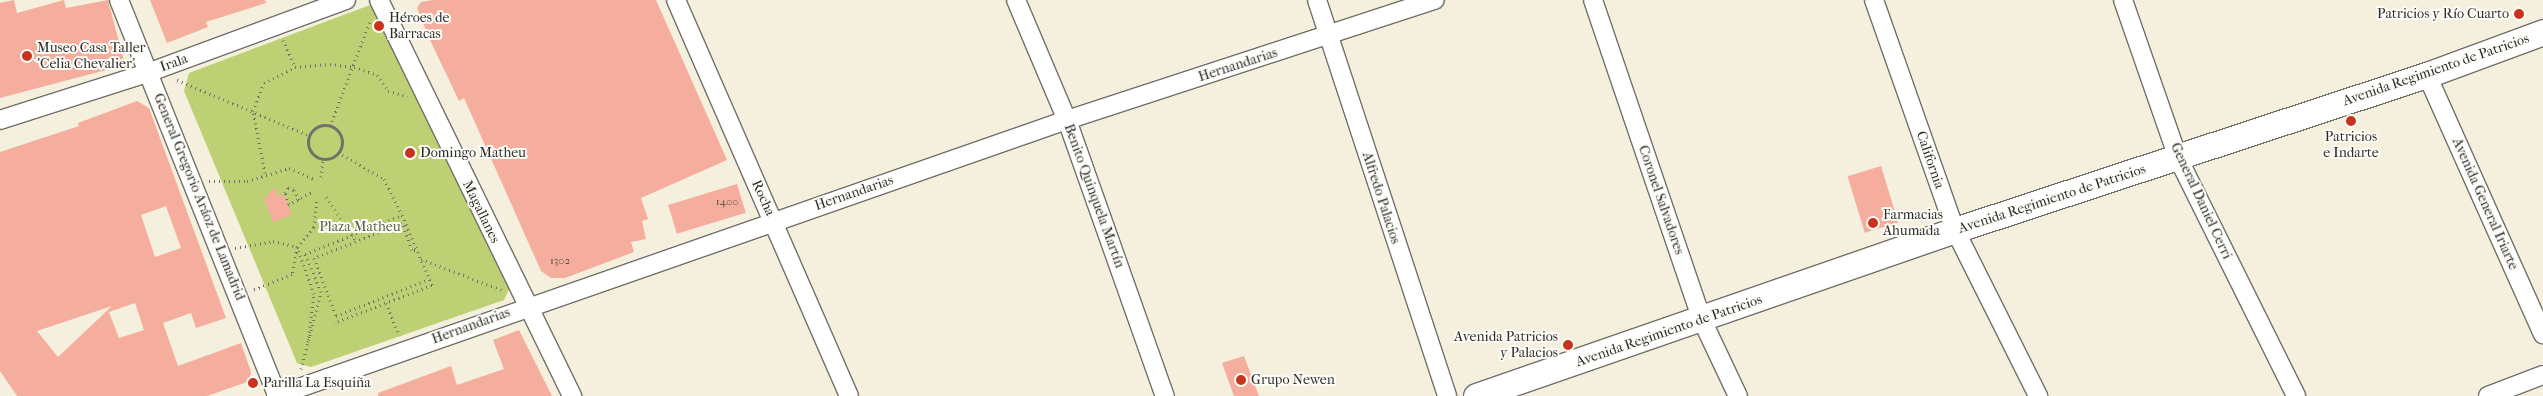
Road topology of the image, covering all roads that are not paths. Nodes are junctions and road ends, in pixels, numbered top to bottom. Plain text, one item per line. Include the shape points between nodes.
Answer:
1 (119, 0) edge
2 (346, 0) edge
3 (379, 0) edge
4 (676, 0) edge
5 (1016, 0) edge
6 (1317, 0) edge
7 (1436, 0) edge
8 (1593, 0) edge
9 (1874, 0) edge
10 (2122, 0) edge
11 (2543, 32) edge
12 (1328, 36) junction
13 (150, 72) junction
14 (2427, 75) junction
15 (0, 120) edge
16 (1067, 120) junction
17 (2178, 158) junction
18 (773, 221) junction
19 (1955, 230) junction
20 (526, 307) junction
21 (1702, 320) junction
22 (2543, 334) edge
23 (2543, 375) edge
24 (277, 396) edge
25 (572, 396) edge
26 (849, 396) edge
27 (1165, 396) edge
28 (1447, 396) edge
29 (1476, 396) edge
30 (1738, 396) edge
31 (2038, 396) edge
32 (2296, 396) edge
33 (2488, 396) edge

1 - 13 street, General Gregorio Aráoz de Lamadrid
2 - 13 street, Irala
3 - 20 street, Magallanes
4 - 18 street, Rocha
5 - 16 street, Benito Quinquela Martín
6 - 12 street, Alfredo Palacios
7 - 12 street, Hernandarias
8 - 21 street, Coronel Salvadores
9 - 19 street, California
10 - 17 street, General Daniel Cerri
11 - 14 main road, Avenida Regimiento de Patricios
12 - 16 street, Hernandarias
12 - 28 street, Alfredo Palacios
13 - 15 street, Irala
13 - 24 street, General Gregorio Aráoz de Lamadrid
14 - 17 main road, Avenida Regimiento de Patricios
14 - 22 street, Avenida General Iriarte
16 - 18 street, Hernandarias
16 - 27 street, Benito Quinquela Martín
17 - 19 main road, Avenida Regimiento de Patricios
17 - 32 street, General Daniel Cerri
18 - 20 street, Hernandarias
18 - 26 street, Rocha
19 - 21 main road, Avenida Regimiento de Patricios
19 - 31 street, California
20 - 24 street, Hernandarias
20 - 25 street, Magallanes
21 - 29 main road, Avenida Regimiento de Patricios
21 - 30 street, Coronel Salvadores
23 - 33 street

